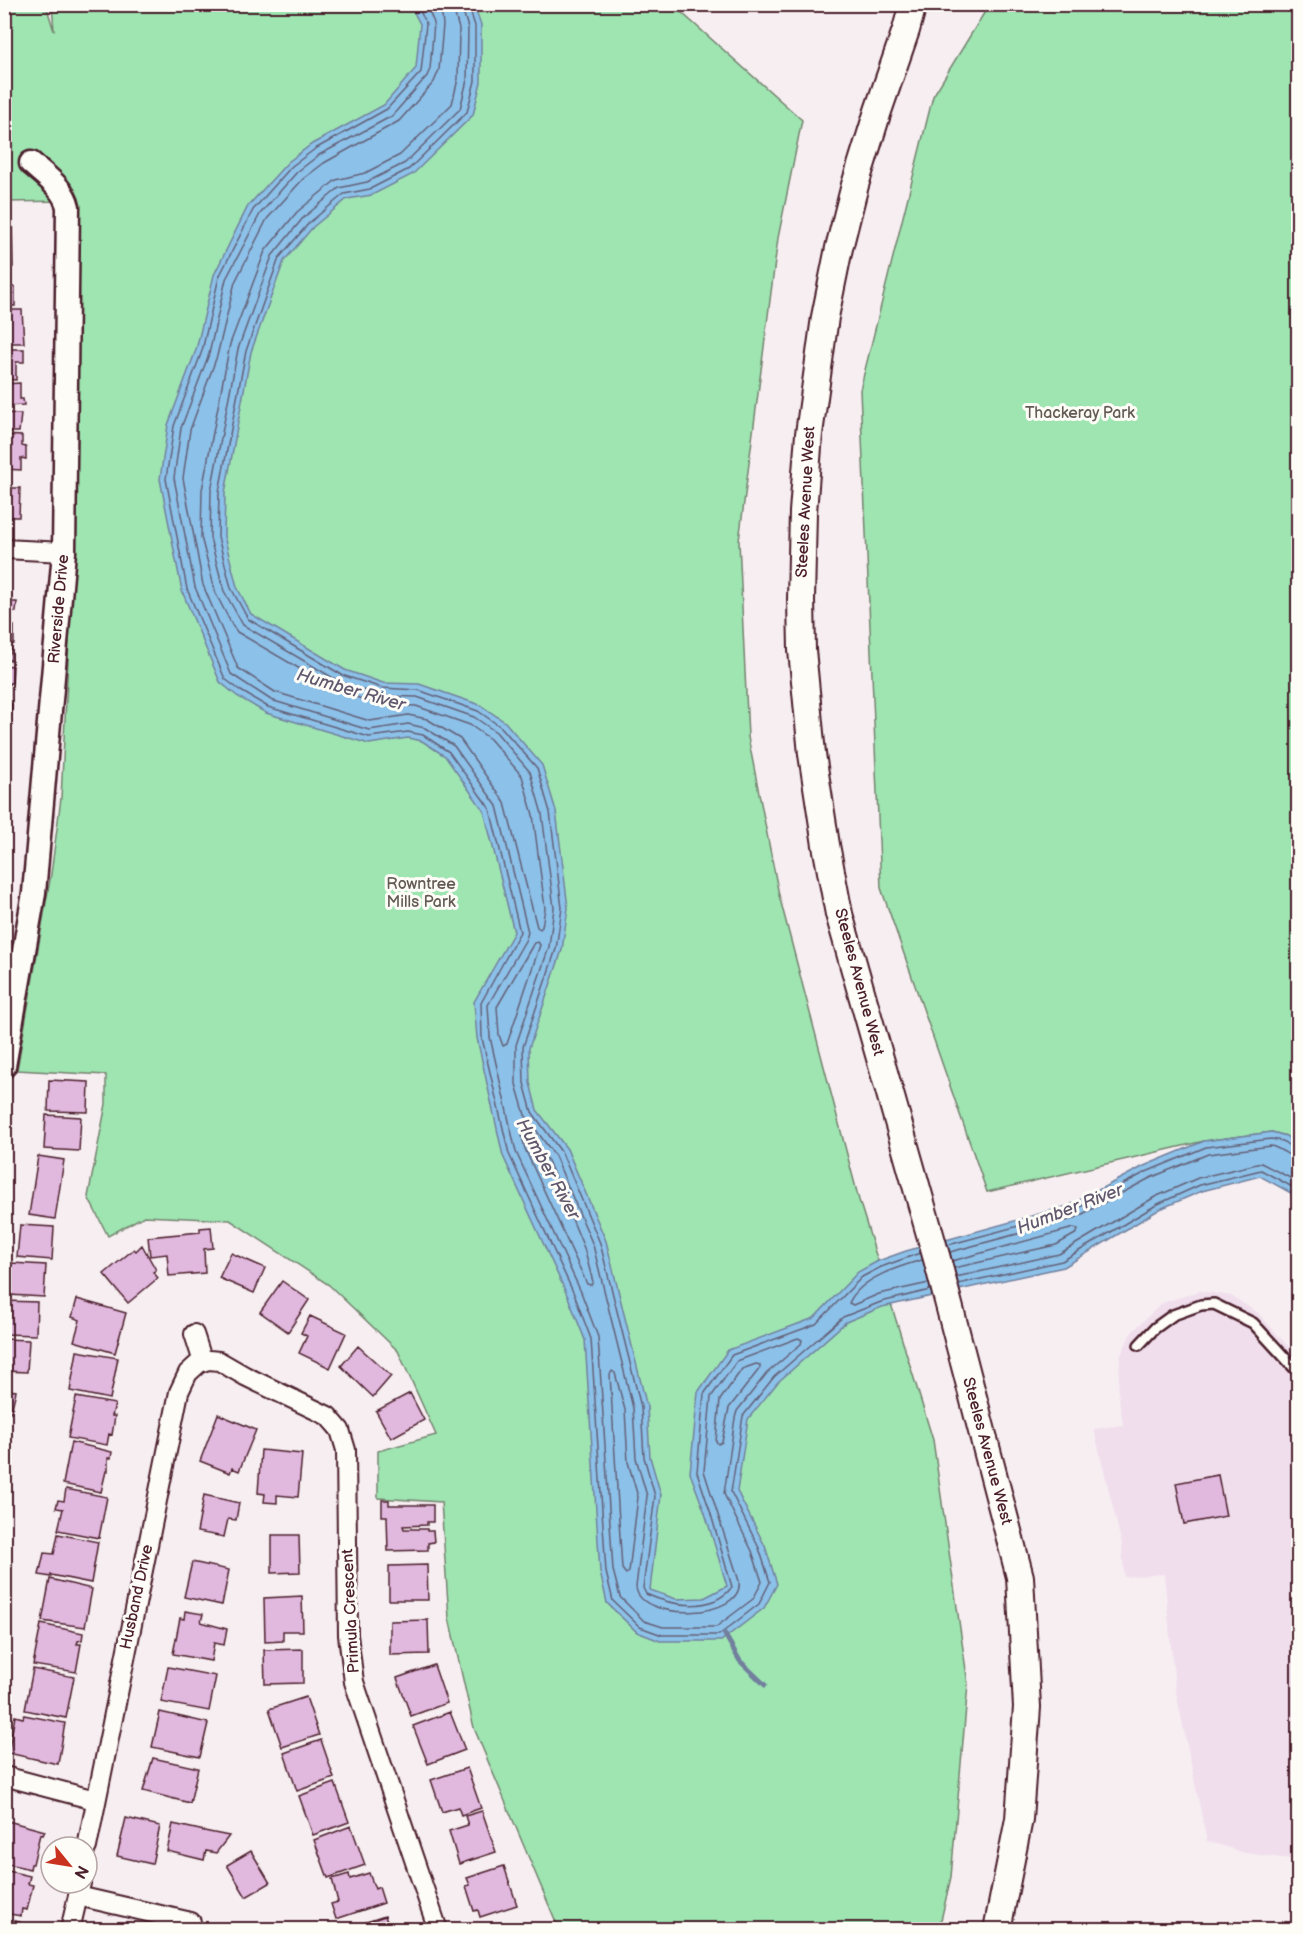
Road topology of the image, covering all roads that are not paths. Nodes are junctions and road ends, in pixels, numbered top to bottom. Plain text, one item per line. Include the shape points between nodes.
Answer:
1 (913, 4) edge
2 (925, 4) edge
3 (906, 30) junction
4 (31, 163) dead end
5 (4, 549) edge
6 (64, 552) junction
7 (5, 1057) edge
8 (194, 1334) dead end
9 (1139, 1346) dead end
10 (206, 1361) junction
11 (1299, 1372) edge
12 (4, 1776) edge
13 (95, 1800) junction
14 (89, 1835) edge
15 (78, 1895) edge
16 (96, 1895) edge
17 (191, 1922) dead end
18 (70, 1929) edge
19 (438, 1929) edge
20 (997, 1929) edge

1 - 3 main road, Steeles Avenue West
2 - 3 main road, Steeles Avenue West
3 - 20 main road, Steeles Avenue West via 865,152 835,267 816,371 802,512 802,650 812,754 839,914 937,1259 1020,1576 1028,1707 1019,1819
4 - 6 street, Riverside Drive via 61,190 68,207
5 - 6 street
6 - 7 street, Riverside Drive via 34,893
8 - 10 street
9 - 11 lane via 1173,1315 1214,1304 1253,1323
10 - 13 street, Husband Drive via 188,1373 179,1392
10 - 19 street, Primula Crescent via 219,1361 328,1416 340,1430 346,1450 348,1635 354,1682
12 - 13 street
13 - 14 street, Husband Drive
15 - 18 street
16 - 17 street

